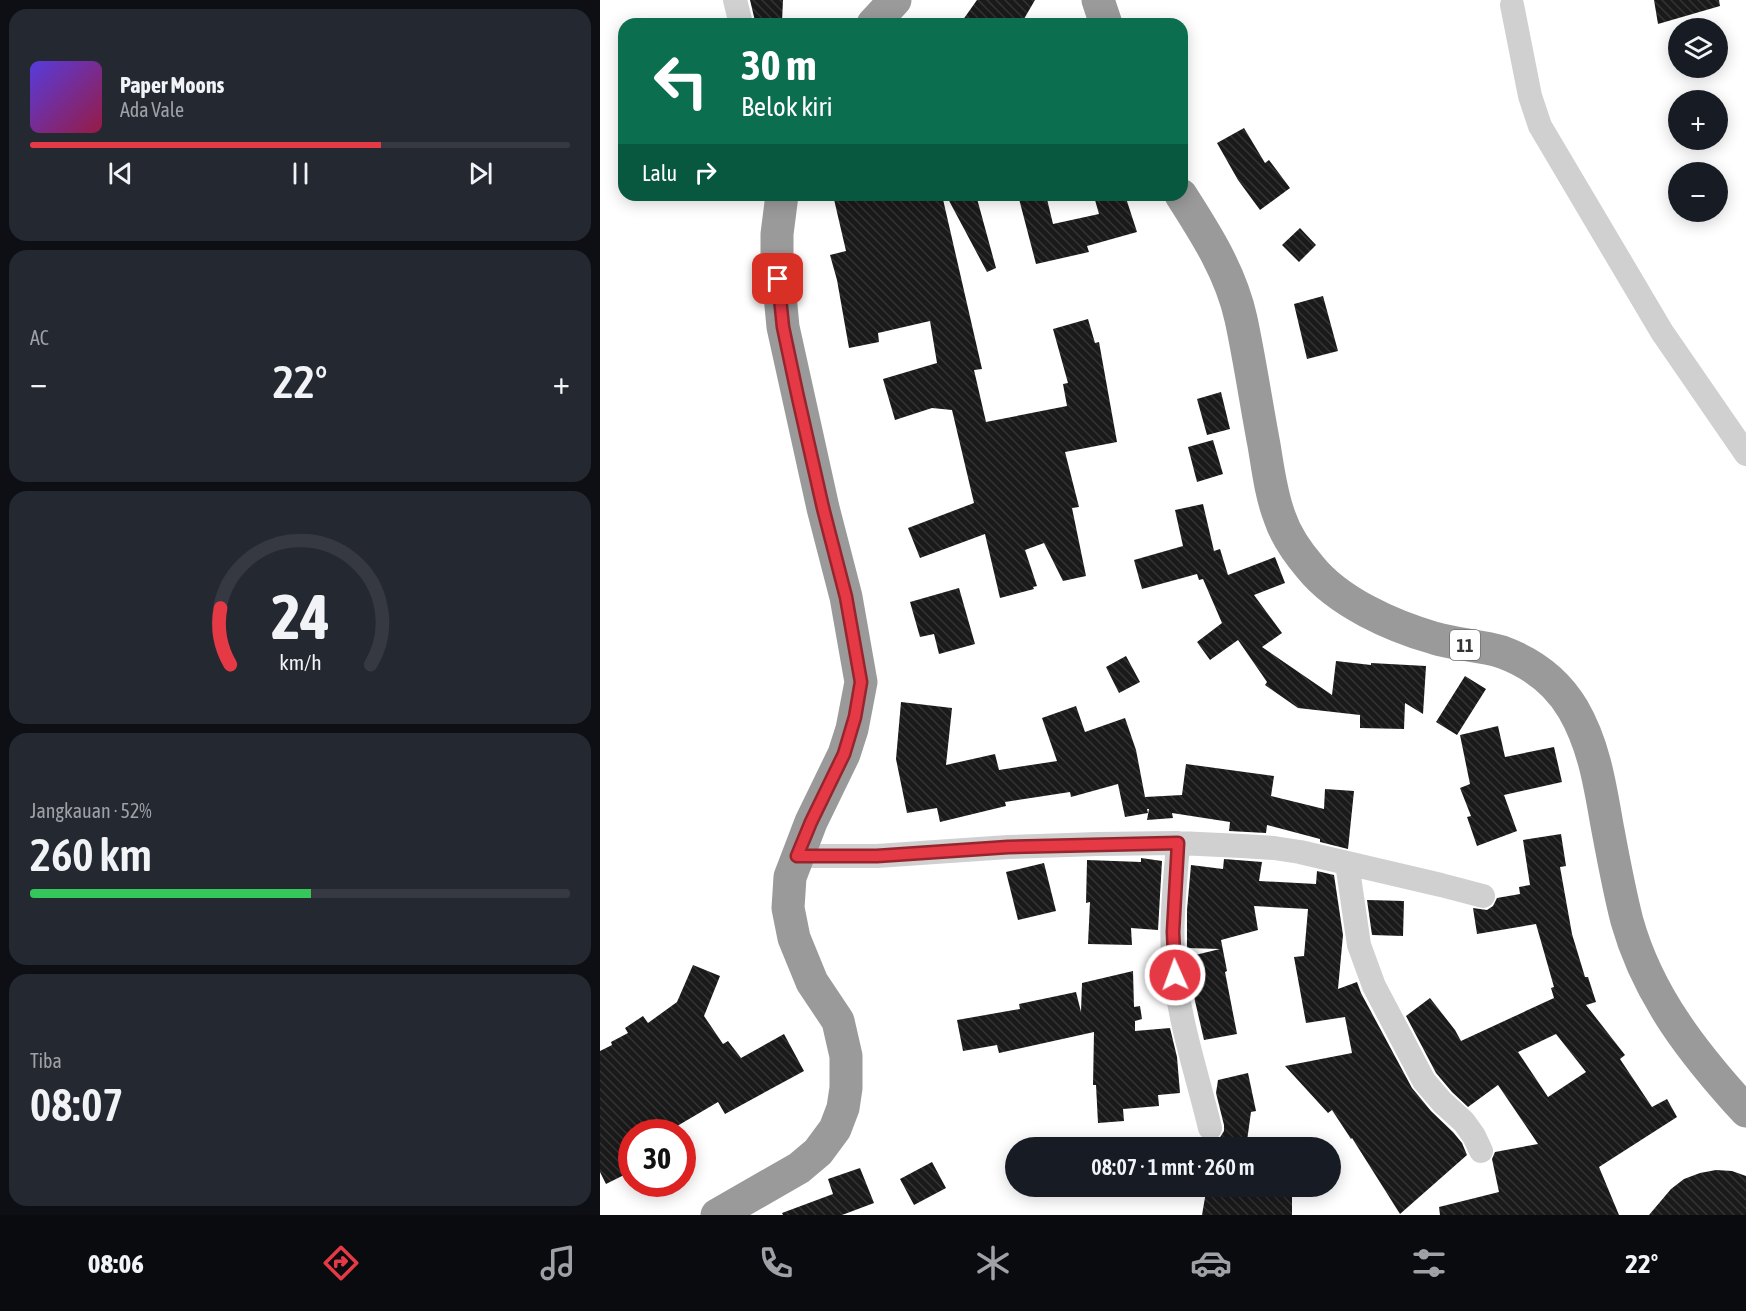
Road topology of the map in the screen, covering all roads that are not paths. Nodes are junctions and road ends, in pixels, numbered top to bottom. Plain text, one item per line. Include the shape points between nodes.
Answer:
1 (735, 0) edge
2 (895, 0) edge
3 (1098, 0) edge
4 (1512, 5) dead end
5 (740, 18) edge
6 (878, 18) edge
7 (1104, 18) edge
8 (781, 201) edge
9 (1185, 201) edge
10 (1746, 454) edge
11 (1178, 843) junction
12 (797, 856) junction
13 (1347, 863) junction
14 (1483, 896) dead end
15 (1746, 1111) edge
16 (1210, 1128) dead end
17 (1481, 1151) dead end
18 (717, 1215) edge

1 - 5 street
2 - 6 highway
3 - 7 highway
4 - 10 street via 1540,126 1662,332
8 - 12 highway via 777,263 783,327 846,597 861,682 844,754
9 - 15 highway, 11 via 1233,288 1270,482 1280,519 1297,551 1337,593 1393,624 1436,639 1502,652 1532,666 1556,684 1573,709 1597,769 1627,920 1640,961 1655,993 1694,1050
11 - 12 street
11 - 13 street via 1274,848
11 - 16 street via 1175,975
12 - 18 highway via 790,877 788,908 794,938 812,982 838,1022 846,1056 843,1108 818,1152 799,1168
13 - 14 street
13 - 17 street via 1359,945 1374,986 1424,1081 1464,1122

